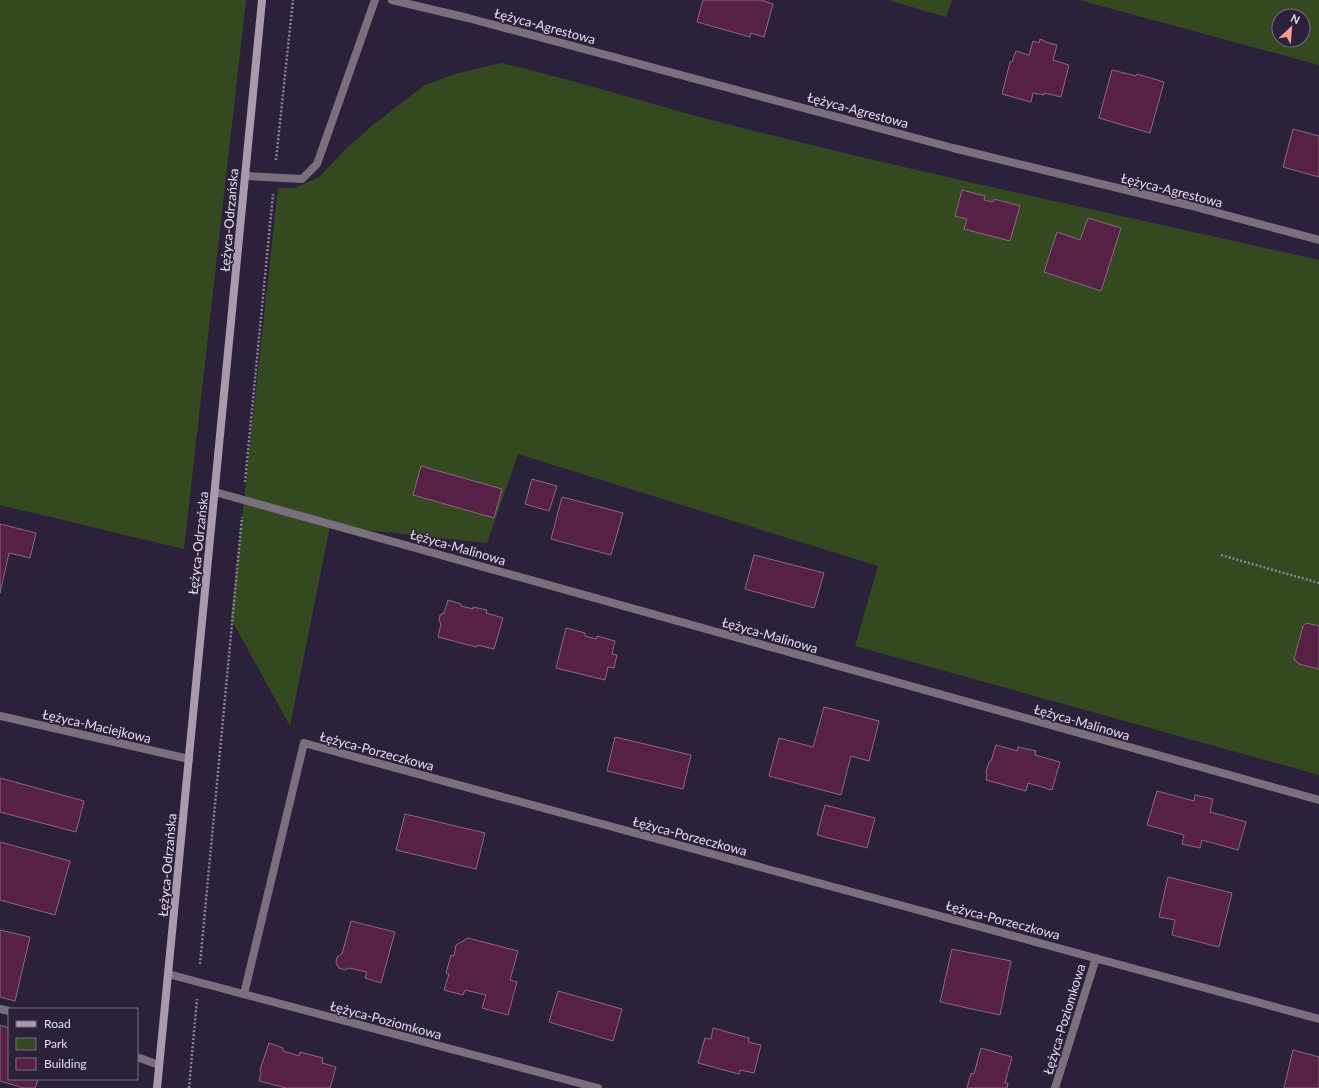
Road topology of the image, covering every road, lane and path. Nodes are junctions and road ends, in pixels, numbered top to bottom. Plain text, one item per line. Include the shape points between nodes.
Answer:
1 (262, 0) edge
2 (293, 0) edge
3 (375, 0) edge
4 (392, 0) edge
5 (246, 176) junction
6 (275, 177) junction
7 (1319, 240) edge
8 (215, 492) junction
9 (243, 500) junction
10 (1221, 555) dead end
11 (1319, 583) edge
12 (0, 716) edge
13 (189, 759) junction
14 (1319, 800) edge
15 (1096, 958) junction
16 (168, 974) junction
17 (199, 982) junction
18 (244, 994) junction
19 (1319, 1019) edge
20 (138, 1057) edge
21 (159, 1065) junction
22 (157, 1088) edge
23 (189, 1088) edge
24 (598, 1088) edge
25 (1055, 1088) edge

1 - 5 main road, Łężyca-Odrzańska
2 - 6 path
3 - 6 street via 317,164 302,179
4 - 7 street, Łężyca-Agrestowa via 953,148
5 - 6 street
5 - 8 main road, Łężyca-Odrzańska
6 - 9 path
8 - 9 street, Łężyca-Malinowa
8 - 13 main road, Łężyca-Odrzańska
9 - 14 street, Łężyca-Malinowa
9 - 17 path
10 - 11 path
12 - 13 street, Łężyca-Maciejkowa
13 - 16 main road, Łężyca-Odrzańska
15 - 18 street, Łężyca-Porzeczkowa via 304,743
15 - 19 street, Łężyca-Porzeczkowa
15 - 25 street, Łężyca-Poziomkowa
16 - 17 street, Łężyca-Poziomkowa
16 - 21 main road, Łężyca-Odrzańska
17 - 18 street, Łężyca-Poziomkowa
17 - 23 path
18 - 24 street, Łężyca-Poziomkowa
20 - 21 street
21 - 22 main road, Łężyca-Odrzańska

